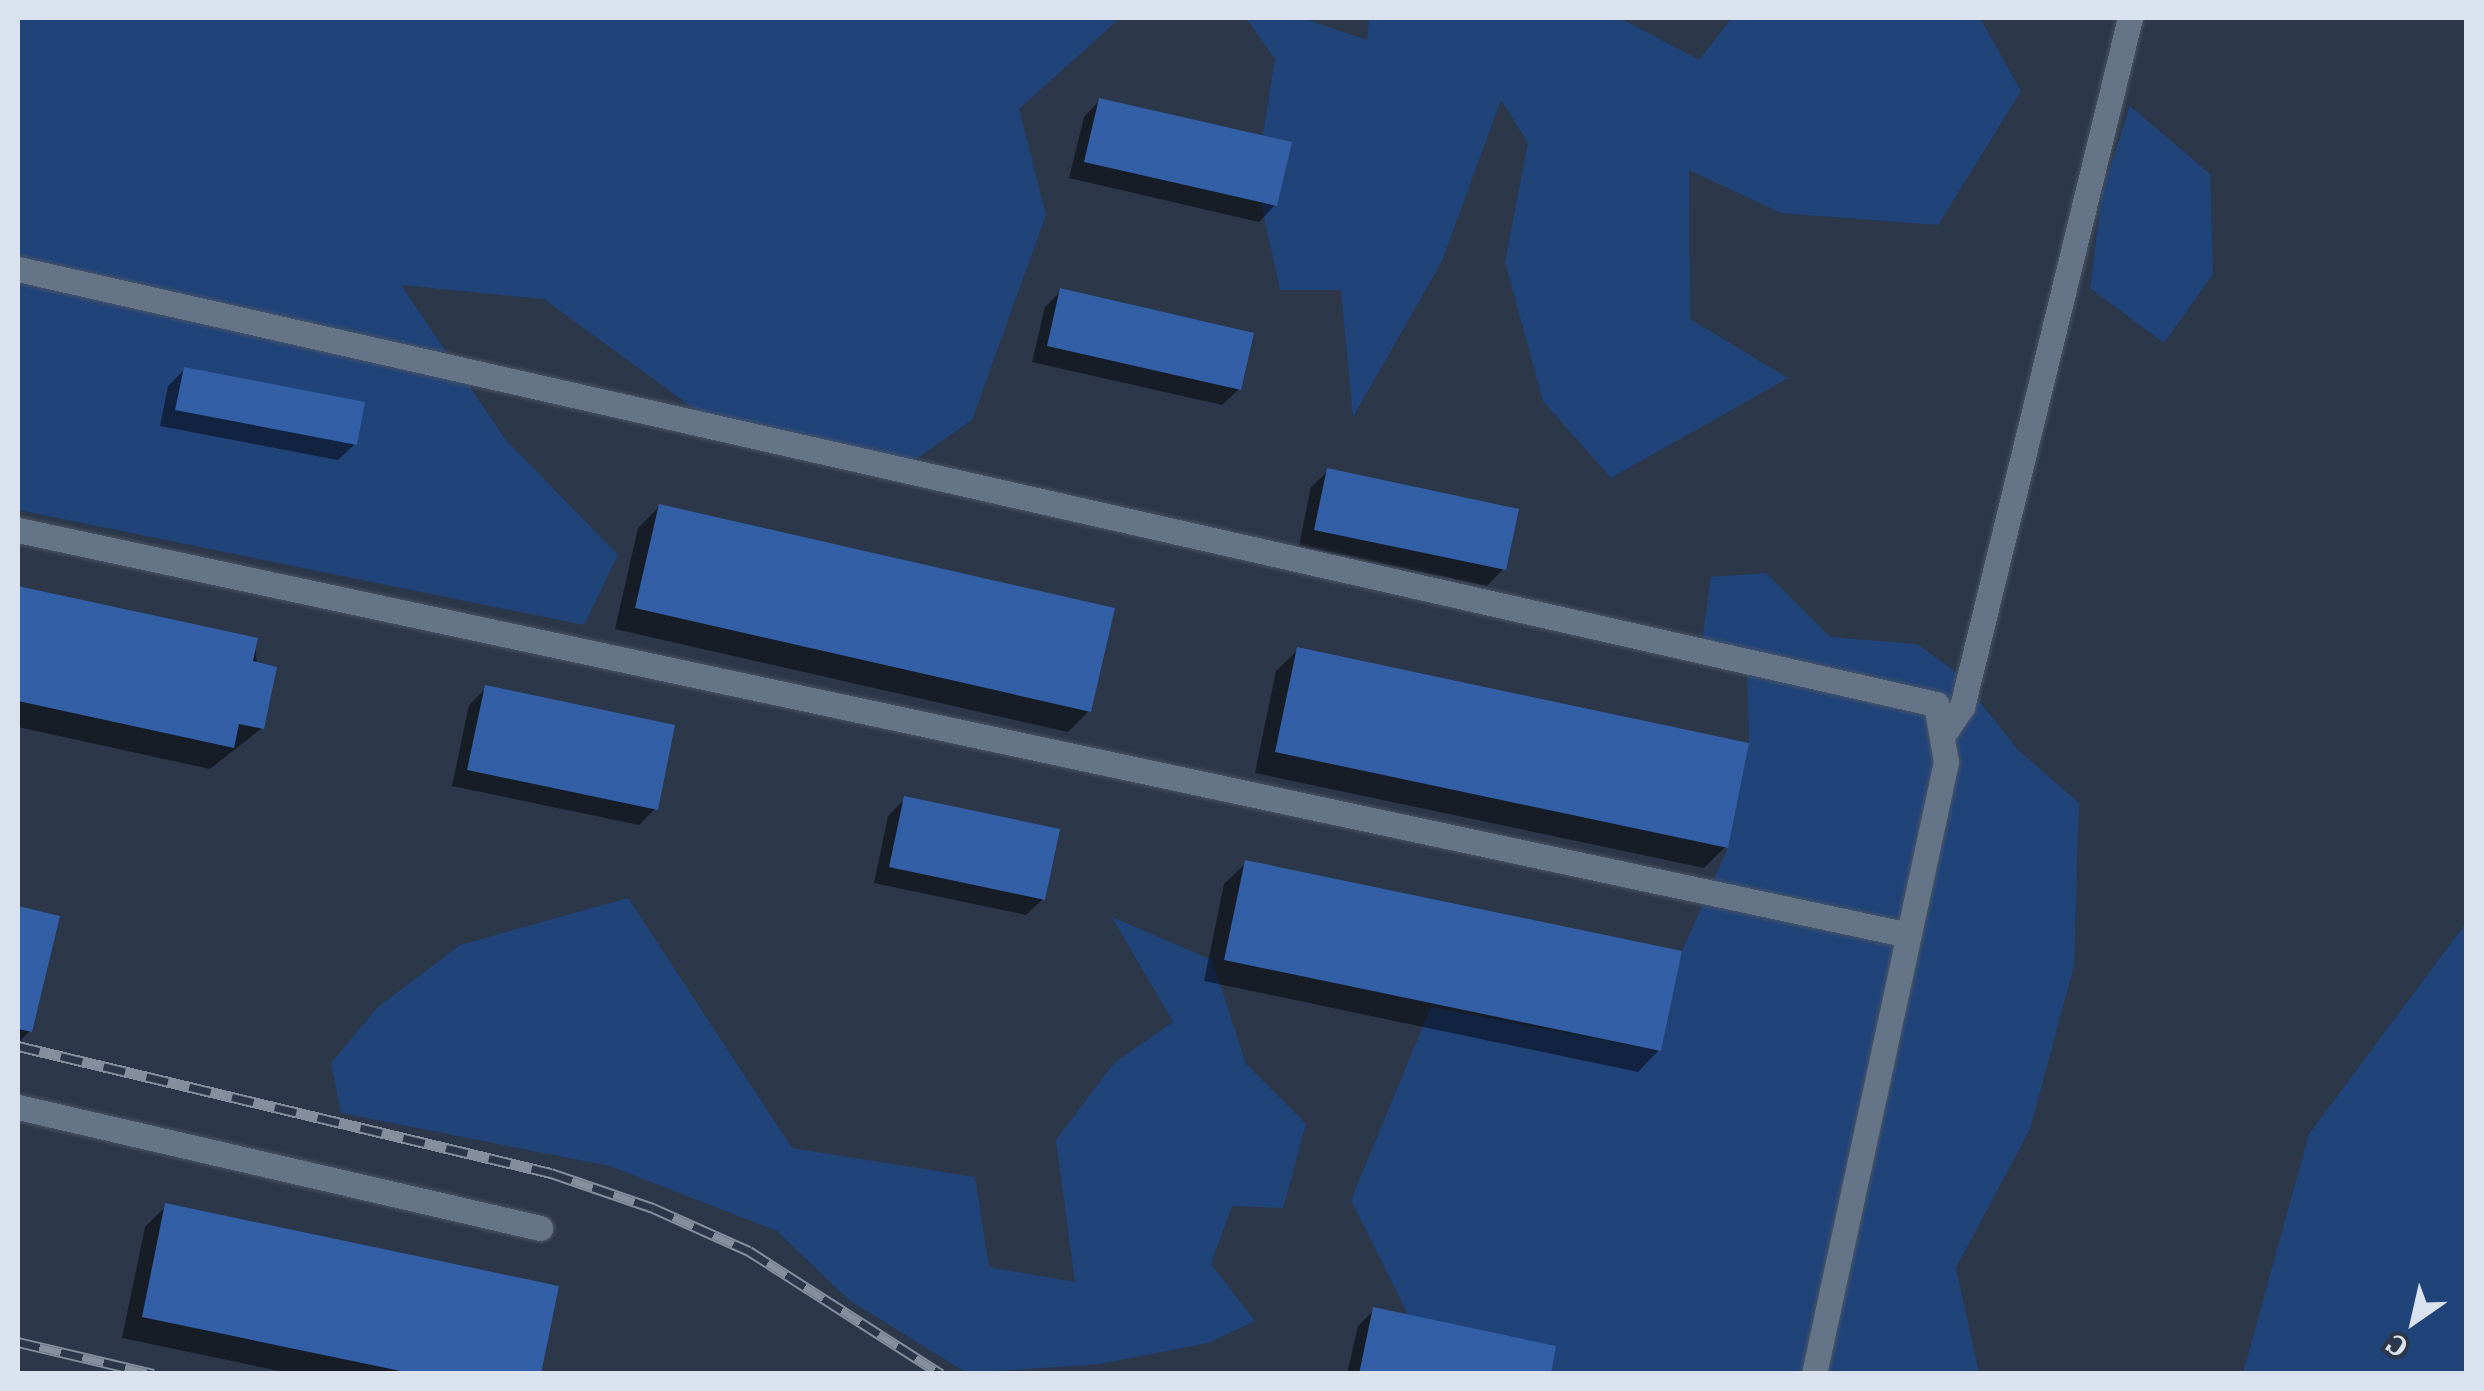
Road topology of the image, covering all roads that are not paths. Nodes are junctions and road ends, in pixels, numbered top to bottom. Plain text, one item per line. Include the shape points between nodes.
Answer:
1 (2130, 18) edge
2 (18, 268) edge
3 (18, 530) edge
4 (1947, 729) junction
5 (1908, 935) junction
6 (18, 1107) edge
7 (540, 1228) dead end
8 (1814, 1374) edge

1 - 4 lane via 1962,707
2 - 4 lane via 1884,690 1936,704
3 - 5 lane
4 - 5 lane
5 - 8 lane
6 - 7 lane

